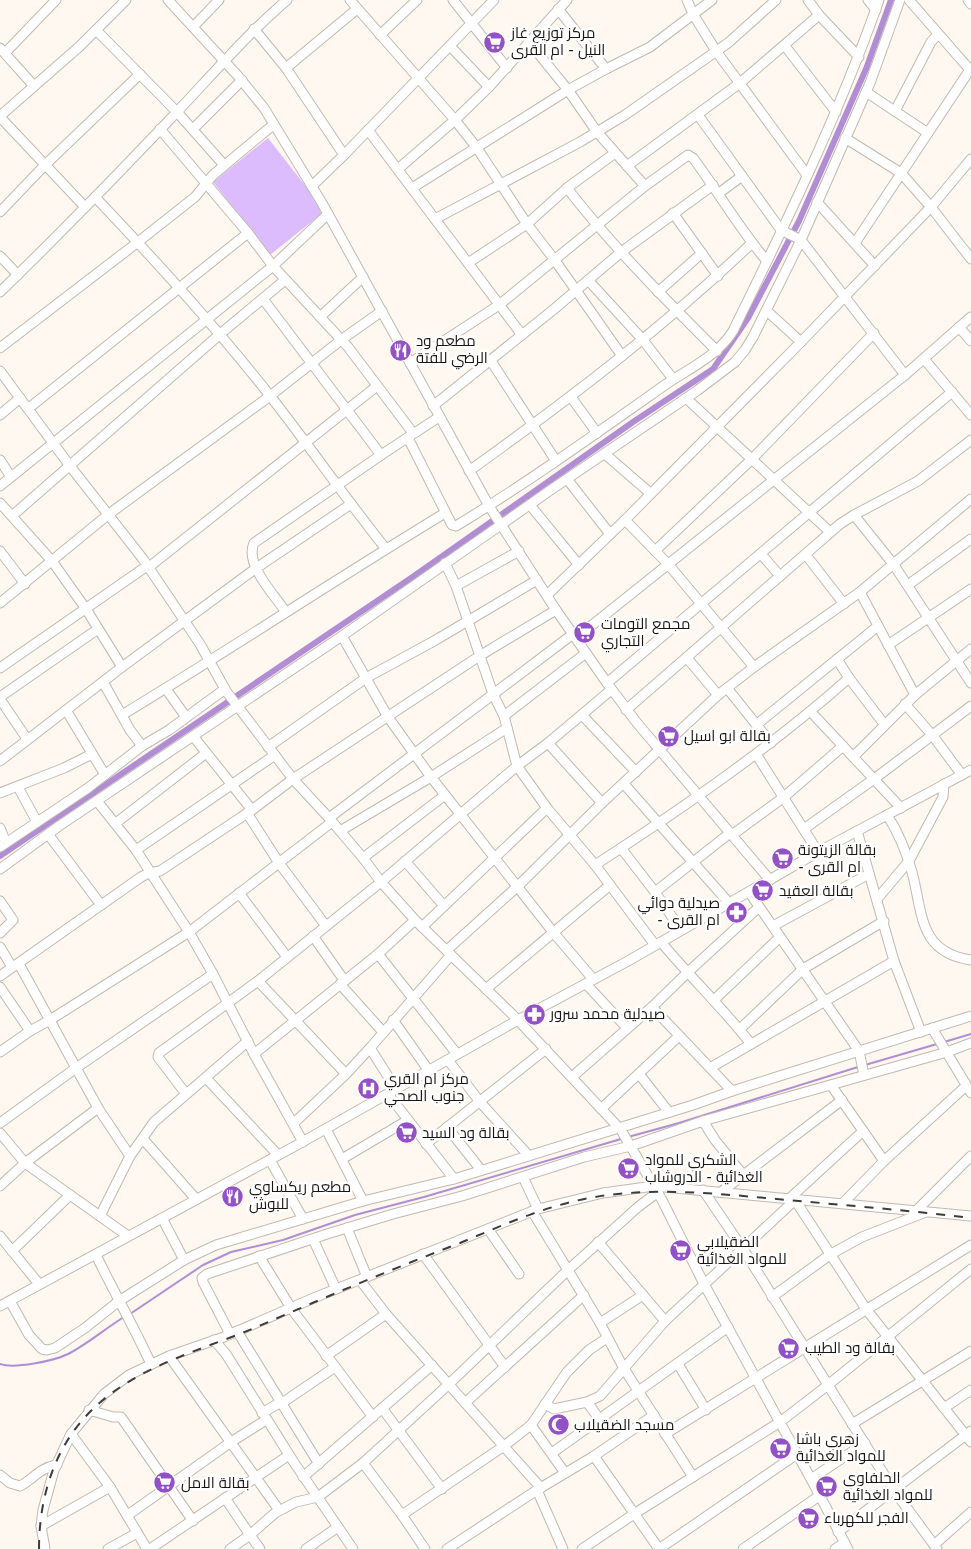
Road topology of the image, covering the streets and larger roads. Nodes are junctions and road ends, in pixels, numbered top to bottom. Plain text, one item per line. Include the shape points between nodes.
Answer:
1 (56, 0) edge
2 (126, 0) edge
3 (168, 0) edge
4 (219, 0) edge
5 (287, 0) edge
6 (350, 0) edge
7 (417, 0) edge
8 (453, 0) edge
9 (494, 0) edge
10 (567, 0) edge
11 (687, 0) edge
12 (712, 0) edge
13 (776, 0) edge
14 (808, 0) edge
15 (868, 0) edge
16 (879, 0) edge
17 (900, 0) edge
18 (909, 0) edge
19 (968, 0) edge
20 (971, 4) edge
21 (357, 9) junction
22 (558, 9) junction
23 (876, 10) junction
24 (693, 14) junction
25 (819, 15) junction
26 (472, 24) junction
27 (193, 27) junction
28 (254, 29) junction
29 (96, 30) junction
30 (938, 34) junction
31 (380, 35) junction
32 (529, 42) junction
33 (450, 46) junction
34 (785, 46) junction
35 (3, 51) edge
36 (716, 51) junction
37 (858, 56) junction
38 (224, 60) junction
39 (286, 68) junction
40 (506, 68) junction
41 (606, 69) junction
42 (970, 70) edge
43 (140, 74) junction
44 (419, 79) junction
45 (242, 80) junction
46 (740, 83) junction
47 (34, 86) junction
48 (489, 87) junction
49 (568, 90) junction
50 (866, 92) junction
51 (895, 111) junction
52 (177, 112) junction
53 (836, 112) junction
54 (698, 114) junction
55 (0, 117) edge
56 (455, 120) junction
57 (274, 124) junction
58 (160, 129) junction
59 (193, 130) junction
60 (368, 130) junction
61 (597, 132) junction
62 (928, 133) junction
63 (845, 138) junction
64 (477, 148) junction
65 (615, 153) junction
66 (344, 155) junction
67 (970, 161) edge
68 (45, 165) junction
69 (224, 165) junction
70 (627, 166) junction
71 (398, 169) junction
72 (901, 174) junction
73 (807, 175) junction
74 (742, 176) junction
75 (205, 183) junction
76 (500, 184) junction
77 (713, 185) junction
78 (312, 186) junction
79 (645, 186) junction
80 (412, 188) junction
81 (567, 188) junction
82 (719, 193) junction
83 (95, 196) junction
84 (817, 202) junction
85 (85, 206) junction
86 (931, 207) junction
87 (0, 212) edge
88 (673, 213) junction
89 (328, 214) junction
90 (435, 219) junction
91 (527, 224) junction
92 (596, 226) junction
93 (781, 230) junction
94 (248, 233) junction
95 (801, 240) junction
96 (138, 242) junction
97 (752, 243) junction
98 (855, 243) junction
99 (620, 253) junction
100 (702, 253) junction
101 (0, 256) edge
102 (554, 259) junction
103 (971, 259) edge
104 (767, 261) junction
105 (468, 263) junction
106 (273, 266) junction
107 (875, 266) junction
108 (18, 275) junction
109 (718, 276) junction
110 (363, 277) junction
111 (285, 280) junction
112 (588, 280) junction
113 (180, 288) junction
114 (576, 290) junction
115 (0, 292) edge
116 (658, 292) junction
117 (845, 297) junction
118 (263, 299) junction
119 (499, 305) junction
120 (382, 311) junction
121 (767, 311) junction
122 (678, 312) junction
123 (971, 317) edge
124 (320, 318) junction
125 (207, 320) junction
126 (959, 327) junction
127 (874, 333) junction
128 (219, 335) junction
129 (522, 335) junction
130 (341, 340) junction
131 (643, 340) junction
132 (971, 341) edge
133 (801, 342) junction
134 (0, 348) edge
135 (717, 351) junction
136 (622, 356) junction
137 (924, 359) junction
138 (491, 361) junction
139 (312, 363) junction
140 (410, 363) junction
141 (0, 372) edge
142 (905, 375) junction
143 (673, 379) junction
144 (378, 386) junction
145 (952, 392) junction
146 (270, 396) junction
147 (571, 397) junction
148 (20, 398) junction
149 (686, 398) junction
150 (433, 406) junction
151 (29, 408) junction
152 (348, 410) junction
153 (0, 415) edge
154 (971, 416) edge
155 (439, 417) junction
156 (533, 426) junction
157 (718, 427) junction
158 (597, 432) junction
159 (411, 436) junction
160 (971, 440) edge
161 (305, 442) junction
162 (54, 443) junction
163 (605, 454) junction
164 (381, 455) junction
165 (752, 459) junction
166 (0, 460) edge
167 (556, 461) junction
168 (70, 466) junction
169 (470, 471) junction
170 (11, 477) junction
171 (567, 479) junction
172 (774, 479) junction
173 (0, 486) edge
174 (337, 486) junction
175 (650, 493) junction
176 (971, 499) edge
177 (0, 504) edge
178 (350, 504) junction
179 (530, 505) junction
180 (489, 507) junction
181 (445, 513) junction
182 (810, 513) junction
183 (109, 514) junction
184 (854, 515) junction
185 (12, 516) junction
186 (625, 520) junction
187 (501, 524) junction
188 (830, 532) junction
189 (610, 534) junction
190 (971, 539) edge
191 (386, 549) junction
192 (0, 551) edge
193 (519, 551) junction
194 (655, 551) junction
195 (761, 554) junction
196 (806, 555) junction
197 (52, 561) junction
198 (445, 563) junction
199 (668, 564) junction
200 (579, 565) junction
201 (894, 565) junction
202 (148, 567) junction
203 (255, 569) junction
204 (780, 576) junction
205 (538, 580) junction
206 (25, 584) junction
207 (908, 585) junction
208 (456, 586) junction
209 (971, 589) edge
210 (860, 592) junction
211 (548, 595) junction
212 (0, 603) edge
213 (701, 603) junction
214 (844, 604) junction
215 (86, 609) junction
216 (556, 610) junction
217 (286, 612) junction
218 (929, 617) junction
219 (185, 621) junction
220 (468, 621) junction
221 (878, 626) junction
222 (721, 628) junction
223 (98, 629) junction
224 (342, 636) junction
225 (575, 636) junction
226 (888, 645) junction
227 (971, 649) edge
228 (586, 653) junction
229 (481, 655) junction
230 (687, 658) junction
231 (837, 659) junction
232 (956, 661) junction
233 (210, 662) junction
234 (122, 667) junction
235 (754, 667) junction
236 (0, 668) edge
237 (366, 678) junction
238 (849, 678) junction
239 (104, 682) junction
240 (971, 683) edge
241 (609, 686) junction
242 (166, 688) junction
243 (727, 688) junction
244 (226, 690) junction
245 (493, 694) junction
246 (915, 695) junction
247 (718, 696) junction
248 (0, 698) edge
249 (905, 704) junction
250 (236, 705) junction
251 (971, 706) edge
252 (66, 710) junction
253 (626, 710) junction
254 (811, 712) junction
255 (582, 714) junction
256 (122, 715) junction
257 (504, 716) junction
258 (186, 717) junction
259 (388, 717) junction
260 (756, 724) junction
261 (884, 724) junction
262 (507, 728) junction
263 (193, 736) junction
264 (933, 736) junction
265 (27, 739) junction
266 (548, 743) junction
267 (771, 743) junction
268 (142, 746) junction
269 (843, 746) junction
270 (268, 747) junction
271 (660, 748) junction
272 (92, 754) junction
273 (205, 754) junction
274 (415, 754) junction
275 (756, 754) junction
276 (275, 755) junction
277 (853, 757) junction
278 (0, 761) edge
279 (517, 766) junction
280 (971, 770) edge
281 (636, 772) junction
282 (105, 775) junction
283 (962, 775) junction
284 (431, 777) junction
285 (292, 779) junction
286 (874, 779) junction
287 (624, 784) junction
288 (944, 784) junction
289 (231, 786) junction
290 (18, 787) junction
291 (0, 793) edge
292 (444, 795) junction
293 (698, 795) junction
294 (784, 797) junction
295 (97, 801) junction
296 (602, 803) junction
297 (547, 808) junction
298 (901, 808) junction
299 (249, 811) junction
300 (887, 815) junction
301 (461, 816) junction
302 (330, 820) junction
303 (37, 822) junction
304 (659, 823) junction
305 (116, 824) junction
306 (0, 828) edge
307 (804, 830) junction
308 (340, 831) junction
309 (857, 831) junction
310 (48, 834) junction
311 (731, 834) junction
312 (570, 835) junction
313 (3, 845) edge
314 (621, 848) junction
315 (136, 850) junction
316 (818, 852) junction
317 (363, 858) junction
318 (495, 858) junction
319 (405, 861) junction
320 (909, 861) junction
321 (694, 862) junction
322 (279, 863) junction
323 (595, 865) junction
324 (0, 869) edge
325 (149, 873) junction
326 (870, 874) junction
327 (770, 880) junction
328 (381, 882) junction
329 (610, 885) junction
330 (518, 886) junction
331 (655, 892) junction
332 (749, 892) junction
333 (239, 894) junction
334 (877, 899) junction
335 (0, 901) edge
336 (729, 903) junction
337 (101, 905) junction
338 (444, 906) junction
339 (759, 907) junction
340 (884, 922) junction
341 (418, 924) junction
342 (326, 926) junction
343 (773, 926) junction
344 (681, 930) junction
345 (0, 932) edge
346 (189, 932) junction
347 (553, 932) junction
348 (313, 936) junction
349 (780, 937) junction
350 (658, 943) junction
351 (0, 947) edge
352 (449, 952) junction
353 (378, 954) junction
354 (287, 957) junction
355 (971, 960) edge
356 (894, 961) junction
357 (16, 966) junction
358 (803, 968) junction
359 (687, 973) junction
360 (213, 974) junction
361 (0, 976) edge
362 (258, 981) junction
363 (590, 981) junction
364 (342, 982) junction
365 (0, 987) edge
366 (486, 989) junction
367 (412, 998) junction
368 (714, 1000) junction
369 (825, 1000) junction
370 (228, 1004) junction
371 (652, 1007) junction
372 (971, 1016) edge
373 (50, 1020) junction
374 (394, 1020) junction
375 (518, 1020) junction
376 (295, 1021) junction
377 (627, 1028) junction
378 (740, 1029) junction
379 (30, 1031) junction
380 (934, 1031) junction
381 (383, 1032) junction
382 (920, 1032) junction
383 (679, 1036) junction
384 (248, 1041) junction
385 (971, 1043) edge
386 (751, 1044) junction
387 (370, 1048) junction
388 (546, 1049) junction
389 (946, 1051) junction
390 (0, 1052) edge
391 (860, 1053) junction
392 (254, 1054) junction
393 (457, 1054) junction
394 (448, 1060) junction
395 (76, 1068) junction
396 (710, 1068) junction
397 (429, 1071) junction
398 (863, 1073) junction
399 (346, 1074) junction
400 (638, 1074) junction
401 (206, 1078) junction
402 (572, 1078) junction
403 (968, 1084) edge
404 (831, 1085) junction
405 (732, 1091) junction
406 (392, 1092) junction
407 (186, 1094) junction
408 (842, 1100) junction
409 (480, 1102) junction
410 (98, 1108) junction
411 (601, 1109) junction
412 (668, 1112) junction
413 (408, 1120) junction
414 (703, 1122) junction
415 (0, 1123) edge
416 (294, 1123) junction
417 (447, 1127) junction
418 (326, 1129) junction
419 (620, 1129) junction
420 (863, 1131) junction
421 (0, 1133) edge
422 (142, 1139) junction
423 (303, 1142) junction
424 (426, 1144) junction
425 (630, 1144) junction
426 (130, 1156) junction
427 (528, 1156) junction
428 (971, 1156) edge
429 (274, 1158) junction
430 (342, 1159) junction
431 (884, 1161) junction
432 (25, 1163) junction
433 (481, 1170) junction
434 (744, 1176) junction
435 (523, 1177) junction
436 (454, 1179) junction
437 (0, 1186) edge
438 (656, 1189) junction
439 (703, 1190) junction
440 (721, 1192) junction
441 (70, 1195) junction
442 (196, 1199) junction
443 (792, 1199) junction
444 (363, 1201) junction
445 (843, 1203) junction
446 (535, 1210) junction
447 (917, 1210) junction
448 (928, 1211) junction
449 (100, 1216) junction
450 (971, 1216) edge
451 (162, 1218) junction
452 (303, 1219) junction
453 (347, 1228) junction
454 (488, 1229) junction
455 (0, 1236) edge
456 (128, 1236) junction
457 (313, 1239) junction
458 (598, 1242) junction
459 (971, 1245) edge
460 (743, 1249) junction
461 (12, 1251) junction
462 (423, 1254) junction
463 (831, 1254) junction
464 (96, 1255) junction
465 (259, 1256) junction
466 (184, 1260) junction
467 (971, 1269) edge
468 (568, 1270) junction
469 (519, 1274) dead end
470 (363, 1278) junction
471 (40, 1284) junction
472 (704, 1284) junction
473 (336, 1289) junction
474 (584, 1295) junction
475 (643, 1295) junction
476 (772, 1297) junction
477 (10, 1301) junction
478 (120, 1303) junction
479 (0, 1306) edge
480 (291, 1308) junction
481 (866, 1309) junction
482 (386, 1314) junction
483 (665, 1321) junction
484 (600, 1323) junction
485 (728, 1327) junction
486 (234, 1333) junction
487 (888, 1336) junction
488 (607, 1338) junction
489 (214, 1340) junction
490 (489, 1346) junction
491 (803, 1348) junction
492 (971, 1351) edge
493 (169, 1356) junction
494 (326, 1356) junction
495 (151, 1364) junction
496 (678, 1364) junction
497 (432, 1365) junction
498 (505, 1367) junction
499 (335, 1368) junction
500 (623, 1368) junction
501 (756, 1378) junction
502 (923, 1381) junction
503 (449, 1384) junction
504 (828, 1385) junction
505 (971, 1390) edge
506 (638, 1391) junction
507 (587, 1402) junction
508 (281, 1403) junction
509 (466, 1403) junction
510 (545, 1404) junction
511 (382, 1408) junction
512 (944, 1408) junction
513 (89, 1410) junction
514 (706, 1410) junction
515 (654, 1415) junction
516 (264, 1416) junction
517 (373, 1416) junction
518 (600, 1420) junction
519 (780, 1422) junction
520 (531, 1424) junction
521 (852, 1424) junction
522 (400, 1430) junction
523 (71, 1434) junction
524 (665, 1434) junction
525 (969, 1436) edge
526 (231, 1442) junction
527 (864, 1443) junction
528 (504, 1446) junction
529 (552, 1453) junction
530 (798, 1454) junction
531 (289, 1455) junction
532 (594, 1456) junction
533 (363, 1462) junction
534 (319, 1464) junction
535 (57, 1465) junction
536 (565, 1473) junction
537 (0, 1474) edge
538 (256, 1477) junction
539 (303, 1477) junction
540 (693, 1477) junction
541 (811, 1479) junction
542 (169, 1486) junction
543 (110, 1487) junction
544 (442, 1488) junction
545 (539, 1489) junction
546 (893, 1489) junction
547 (819, 1496) junction
548 (226, 1498) junction
549 (318, 1498) junction
550 (279, 1510) junction
551 (971, 1512) edge
552 (634, 1514) junction
553 (128, 1515) junction
554 (402, 1515) junction
555 (193, 1521) junction
556 (42, 1526) junction
557 (338, 1527) junction
558 (838, 1532) junction
559 (137, 1533) junction
560 (250, 1535) junction
561 (846, 1546) edge
562 (935, 1547) edge
563 (45, 1549) edge
564 (108, 1549) edge
565 (149, 1549) edge
566 (230, 1549) edge
567 (260, 1549) edge
568 (306, 1549) edge
569 (353, 1549) edge
570 (425, 1549) edge
571 (448, 1549) edge
572 (563, 1549) edge
573 (582, 1549) edge
574 (659, 1549) edge
575 (743, 1549) edge
576 (835, 1549) edge

1 - 35 street
2 - 29 street
3 - 27 street
4 - 27 street
5 - 28 street
6 - 21 street
7 - 31 street
8 - 26 street
9 - 26 street
10 - 22 street
11 - 24 street
12 - 24 street
13 - 36 street
14 - 25 street
15 - 23 street
16 - 23 street
17 - 50 street
18 - 30 street
19 - 20 street
21 - 31 street
21 - 39 street
22 - 32 street
22 - 41 street
23 - 37 street
24 - 36 street
24 - 41 street via 650,47
25 - 34 street
25 - 37 street
26 - 33 street
26 - 40 street
27 - 38 street
28 - 38 street
28 - 39 street
29 - 43 street
29 - 47 street
30 - 42 street
30 - 51 street
31 - 44 street
32 - 40 street
32 - 49 street
33 - 44 street
33 - 48 street
34 - 46 street
34 - 53 street
35 - 47 street
36 - 46 street
36 - 61 street
37 - 53 street
38 - 45 street
38 - 52 street
39 - 66 street
40 - 48 street
41 - 49 street
42 - 62 street
43 - 52 street
43 - 68 street
44 - 56 street
44 - 60 street
45 - 57 street
45 - 59 street
46 - 54 street
46 - 73 street
47 - 55 street
48 - 56 street
49 - 61 street
49 - 64 street
50 - 51 street
50 - 63 street
51 - 62 street
52 - 58 street
52 - 59 street
53 - 73 street
54 - 70 street
54 - 74 street
55 - 68 street
56 - 64 street
56 - 71 street
57 - 69 street
57 - 78 street
58 - 75 street
58 - 83 street
59 - 69 street
60 - 66 street
60 - 71 street
61 - 65 street
61 - 76 street
62 - 72 street
63 - 72 street
63 - 84 street
64 - 76 street
64 - 80 street
65 - 70 street
65 - 81 street
66 - 78 street
67 - 86 street
68 - 85 street
68 - 87 street
69 - 75 street
70 - 79 street
71 - 80 street
72 - 86 street
72 - 98 street
73 - 93 street
74 - 82 street
74 - 93 street
75 - 94 street
75 - 96 street via 195,197
76 - 90 street
76 - 91 street
77 - 79 street via 688,155
77 - 82 street
77 - 88 street
78 - 89 street
79 - 92 street
80 - 90 street
81 - 91 street
81 - 92 street
82 - 97 street
83 - 85 street
83 - 96 street
84 - 95 street
84 - 98 street
85 - 108 street
86 - 103 street
86 - 107 street
88 - 99 street
88 - 100 street
89 - 106 street
89 - 110 street
90 - 105 street
91 - 102 street
91 - 105 street
92 - 99 street
92 - 102 street
93 - 95 street
93 - 104 street
94 - 106 street
94 - 113 street
95 - 117 street
95 - 121 street
96 - 113 street
96 - 134 street
97 - 104 street
97 - 109 street
98 - 107 street
99 - 112 street
99 - 116 street
100 - 109 street
100 - 116 street
101 - 108 street
102 - 114 street
102 - 119 street
104 - 135 street via 733,331
105 - 119 street
106 - 111 street
106 - 125 street
107 - 117 street
108 - 115 street
109 - 122 street
110 - 120 street
110 - 124 street
111 - 118 street
111 - 124 street
112 - 114 street
112 - 131 street
113 - 125 street
113 - 151 street
114 - 129 street
114 - 136 street
116 - 122 street
117 - 127 street
117 - 133 street
118 - 128 street
118 - 139 street
119 - 129 street
119 - 140 street
120 - 130 street
120 - 140 street
121 - 133 street
121 - 149 street via 746,350 735,362
122 - 131 street
122 - 135 street
123 - 126 street
124 - 130 street
125 - 128 street
125 - 162 street
126 - 132 street
126 - 137 street
127 - 142 street
127 - 165 street
128 - 146 street
128 - 168 street
129 - 138 street
130 - 139 street
130 - 144 street
131 - 136 street
131 - 143 street
133 - 157 street
135 - 143 street
136 - 147 street
137 - 142 street
137 - 145 street
138 - 150 street
138 - 156 street
139 - 146 street
139 - 152 street
140 - 150 street
141 - 148 street
142 - 172 street
143 - 158 street
144 - 152 street
144 - 159 street
145 - 154 street
145 - 182 street
146 - 161 street
146 - 183 street
147 - 156 street
147 - 158 street
148 - 151 street
148 - 153 street
149 - 157 street
149 - 163 street
150 - 155 street
151 - 162 street
152 - 161 street
152 - 164 street
155 - 159 street
155 - 169 street
156 - 167 street
156 - 169 street
157 - 165 street
157 - 175 street
158 - 167 street
159 - 164 street
159 - 181 street
160 - 184 street via 918,481
161 - 174 street
161 - 202 street
162 - 168 street
162 - 170 street
163 - 171 street
163 - 175 street
164 - 174 street
165 - 172 street
165 - 194 street
166 - 170 street
167 - 180 street
168 - 183 street
168 - 185 street
169 - 180 street
170 - 173 street
171 - 179 street
171 - 189 street
172 - 182 street
172 - 199 street
174 - 178 street
174 - 203 street via 254,543
175 - 186 street
176 - 201 street
177 - 185 street
178 - 191 street
178 - 203 street
179 - 187 street
179 - 200 street
180 - 181 street via 455,526
180 - 187 street
181 - 191 street
182 - 188 street
182 - 195 street
183 - 197 street
183 - 202 street
184 - 188 street
184 - 201 street
185 - 197 street
186 - 189 street
186 - 194 street
187 - 193 street
187 - 198 street
188 - 196 street
189 - 200 street
190 - 207 street
191 - 217 street
192 - 206 street
193 - 205 street
193 - 208 street
194 - 199 street
195 - 204 street
195 - 213 street
196 - 204 street
196 - 214 street
197 - 206 street
197 - 215 street
198 - 208 street
198 - 224 street
199 - 213 street
199 - 225 street
200 - 211 street
201 - 207 street
201 - 210 street
202 - 215 street
202 - 219 street
203 - 217 street
203 - 219 street
204 - 222 street
205 - 211 street
205 - 220 street
206 - 212 street
207 - 218 street
208 - 220 street
209 - 218 street
210 - 214 street
210 - 221 street
211 - 216 street
213 - 222 street
213 - 241 street
214 - 235 street
215 - 223 street
215 - 236 street
216 - 225 street
216 - 229 street
217 - 233 street
218 - 226 street
218 - 232 street
219 - 233 street
219 - 234 street
220 - 229 street
220 - 237 street
221 - 226 street
221 - 231 street
222 - 230 street
222 - 235 street
223 - 234 street
223 - 248 street
224 - 237 street
224 - 250 street
225 - 228 street
225 - 245 street
226 - 246 street
227 - 232 street
228 - 241 street
228 - 257 street
229 - 245 street
229 - 259 street
230 - 247 street
230 - 253 street
231 - 238 street
231 - 260 street
232 - 240 street
232 - 246 street
233 - 242 street
233 - 244 street
234 - 239 street
235 - 243 street
237 - 259 street
237 - 270 street
238 - 254 street
238 - 261 street
239 - 252 street
239 - 256 street
241 - 253 street
241 - 255 street
242 - 256 street
242 - 258 street
243 - 247 street
243 - 260 street
244 - 250 street
244 - 258 street
245 - 257 street
245 - 274 street
246 - 249 street
247 - 271 street
248 - 265 street
249 - 261 street
249 - 264 street
250 - 263 street
250 - 270 street
251 - 264 street
252 - 265 street
252 - 272 street
253 - 271 street
254 - 267 street
254 - 269 street
255 - 266 street
255 - 281 street
256 - 268 street
257 - 262 street
258 - 268 street
259 - 274 street
259 - 285 street
260 - 267 street
261 - 277 street
262 - 279 street
262 - 284 street
263 - 273 street
263 - 295 street
264 - 283 street
264 - 286 street
265 - 278 street
266 - 279 street
266 - 296 street
267 - 275 street
268 - 282 street
269 - 277 street
269 - 294 street
270 - 276 street
271 - 281 street
271 - 293 street
272 - 282 street
272 - 290 street
273 - 289 street
273 - 305 street
274 - 284 street
274 - 302 street
275 - 293 street
275 - 294 street
276 - 285 street
276 - 289 street
277 - 286 street
279 - 297 street
279 - 301 street
280 - 283 street
281 - 287 street
282 - 303 street
283 - 288 street
284 - 292 street
284 - 308 street
285 - 299 street
285 - 302 street
286 - 298 street
286 - 307 street
287 - 296 street
287 - 304 street
288 - 298 street
288 - 320 street via 943,797
289 - 299 street
289 - 315 street
290 - 291 street
290 - 303 street
292 - 301 street
292 - 317 street
293 - 304 street
293 - 311 street
294 - 307 street
294 - 311 street
295 - 305 street
295 - 310 street
296 - 312 street
297 - 312 street
297 - 318 street
298 - 300 street
299 - 322 street
299 - 325 street via 160,870
300 - 309 street
300 - 320 street
301 - 318 street
301 - 319 street
302 - 308 street
302 - 322 street
303 - 313 street
304 - 314 street
304 - 321 street
305 - 315 street
306 - 313 street
307 - 316 street
308 - 317 street
309 - 316 street
309 - 326 street
310 - 324 street
310 - 337 street
311 - 321 street
311 - 327 street
312 - 323 street
312 - 330 street
314 - 323 street
314 - 331 street
315 - 325 street
316 - 327 street
317 - 328 street
318 - 330 street
318 - 338 street
319 - 328 street
319 - 338 street
320 - 334 street
320 - 355 street via 922,920 930,938 948,954
321 - 331 street
321 - 336 street
322 - 333 street
322 - 342 street
323 - 329 street
325 - 337 street
325 - 346 street
326 - 334 street
326 - 343 street
327 - 332 street
328 - 341 street
328 - 342 street
329 - 347 street
329 - 350 street
330 - 347 street
330 - 352 street
331 - 344 street
332 - 336 street
332 - 339 street
333 - 346 street
333 - 354 street
334 - 340 street
335 - 345 street via 13,920
336 - 344 street
337 - 357 street
338 - 341 street
339 - 343 street
339 - 359 street
340 - 356 street
340 - 358 street
341 - 352 street
341 - 353 street
342 - 348 street
343 - 349 street
344 - 350 street
346 - 360 street
346 - 373 street
347 - 363 street
347 - 366 street
348 - 354 street
348 - 364 street
349 - 358 street
349 - 368 street
350 - 359 street
350 - 363 street
351 - 357 street
352 - 366 street
352 - 367 street
353 - 364 street
353 - 367 street
354 - 362 street
356 - 369 street
356 - 382 street
357 - 361 street
357 - 373 street
358 - 369 street
358 - 378 street
359 - 368 street
359 - 371 street
360 - 370 street
360 - 395 street
362 - 370 street
362 - 376 street
363 - 375 street
363 - 377 street
364 - 376 street
364 - 381 street
365 - 379 street
366 - 375 street
367 - 374 street
367 - 393 street
368 - 378 street
369 - 386 street
369 - 391 street
370 - 384 street
370 - 407 street via 157,1055
371 - 377 street
371 - 383 street
372 - 380 street
373 - 379 street
373 - 395 street
374 - 381 street
374 - 397 street
375 - 388 street
375 - 393 street
376 - 392 street
376 - 399 street
377 - 402 street
378 - 386 street
379 - 390 street
380 - 382 street
380 - 389 street
381 - 387 street
382 - 391 street
383 - 396 street
383 - 400 street
384 - 392 street
384 - 401 street
385 - 389 street
386 - 396 street
387 - 399 street
387 - 406 street
388 - 402 street
388 - 409 street
389 - 398 street
389 - 403 street
391 - 398 street
391 - 405 street
392 - 416 street
393 - 394 street
394 - 397 street
394 - 409 street
395 - 410 street
395 - 415 street
396 - 405 street
397 - 406 street
398 - 404 street
399 - 416 street
400 - 411 street
400 - 412 street
401 - 407 street
401 - 429 street
402 - 411 street
403 - 431 street
404 - 408 street
404 - 414 street
405 - 412 street
406 - 413 street
406 - 418 street
407 - 422 street via 154,1122
408 - 420 street
408 - 434 street
409 - 417 street
409 - 427 street
410 - 426 street
410 - 432 street
411 - 419 street
412 - 419 street
413 - 424 street
413 - 430 street
414 - 425 street
414 - 434 street
416 - 423 street
417 - 424 street
417 - 433 street
418 - 423 street
418 - 430 street
419 - 425 street
419 - 427 street
420 - 431 street
420 - 443 street
421 - 432 street
422 - 426 street
422 - 442 street
423 - 429 street
424 - 436 street
425 - 435 street
425 - 438 street
426 - 449 street
427 - 433 street
428 - 447 street
429 - 442 street
429 - 452 street
430 - 444 street
431 - 445 street
432 - 437 street
432 - 441 street
433 - 436 street
434 - 440 street
435 - 446 street
435 - 453 street
436 - 444 street
438 - 439 street
438 - 446 street via 603,1193
438 - 458 street
438 - 472 street
439 - 440 street
439 - 460 street
440 - 443 street
441 - 449 street
441 - 461 street
442 - 451 street
443 - 445 street
443 - 460 street
443 - 463 street
444 - 452 street
445 - 447 street
446 - 454 street
446 - 468 street
447 - 448 street
448 - 450 street
448 - 463 street via 862,1237
449 - 456 street
451 - 456 street
451 - 466 street
452 - 466 street via 216,1245
453 - 457 street
453 - 470 street
454 - 462 street
454 - 469 street
455 - 461 street
456 - 464 street
457 - 465 street
457 - 473 street
458 - 468 street
458 - 475 street
459 - 481 street
460 - 472 street
460 - 476 street
461 - 471 street
462 - 470 street
462 - 490 street
463 - 476 street
463 - 481 street
464 - 471 street
464 - 478 street
465 - 480 street
465 - 486 street via 202,1278
466 - 478 street
467 - 487 street
468 - 474 street
468 - 490 street
470 - 473 street
470 - 482 street
471 - 477 street
472 - 483 street
472 - 485 street
473 - 480 street
474 - 484 street
474 - 498 street
475 - 483 street
475 - 484 street
476 - 491 street
477 - 478 street via 29,1335 44,1350 55,1348
477 - 479 street
478 - 495 street
480 - 486 street
480 - 494 street
481 - 487 street
481 - 491 street
482 - 494 street
482 - 497 street
483 - 500 street
484 - 488 street
485 - 496 street
485 - 501 street
486 - 489 street
486 - 508 street
487 - 502 street
487 - 504 street
488 - 500 street
488 - 510 street via 577,1361
489 - 493 street
489 - 516 street
490 - 498 street
490 - 503 street
491 - 501 street
491 - 504 street
492 - 502 street
493 - 495 street
493 - 526 street
494 - 499 street
495 - 513 street via 116,1384
496 - 506 street
496 - 514 street
497 - 503 street
497 - 511 street
498 - 509 street
499 - 508 street
499 - 517 street
500 - 506 street
500 - 507 street via 600,1396
501 - 514 street
501 - 519 street
502 - 512 street
502 - 521 street
503 - 509 street
503 - 522 street
504 - 519 street
504 - 521 street
505 - 512 street
506 - 515 street
506 - 518 street
507 - 510 street via 554,1409
507 - 518 street
508 - 516 street
508 - 534 street
509 - 528 street
510 - 520 street
511 - 517 street
511 - 522 street
512 - 525 street
513 - 523 street
513 - 542 street via 121,1417
514 - 524 street
515 - 524 street
515 - 532 street
516 - 526 street
516 - 531 street
517 - 534 street
518 - 529 street
519 - 530 street
519 - 540 street
520 - 528 street
520 - 529 street
521 - 527 street
522 - 533 street
522 - 544 street
523 - 535 street
523 - 543 street
524 - 540 street
525 - 546 street
526 - 538 street
526 - 542 street
527 - 541 street
527 - 546 street
528 - 544 street
528 - 545 street
529 - 536 street
530 - 541 street
530 - 574 street
531 - 538 street
531 - 539 street
532 - 536 street
532 - 552 street
533 - 549 street
533 - 554 street
534 - 539 street
535 - 537 street via 41,1469 20,1486 10,1483
535 - 556 street via 42,1510
536 - 545 street
538 - 548 street
538 - 550 street
539 - 549 street
540 - 552 street
541 - 547 street
542 - 553 street
542 - 555 street
543 - 553 street
543 - 556 street
544 - 554 street
545 - 571 street
545 - 572 street
546 - 558 street
546 - 562 street
547 - 558 street
547 - 575 street
548 - 555 street
548 - 560 street
549 - 550 street via 296,1502
549 - 557 street
550 - 560 street
551 - 562 street
552 - 573 street
552 - 574 street
553 - 559 street
554 - 570 street
555 - 565 street
556 - 563 street
557 - 568 street
557 - 569 street
558 - 561 street
559 - 564 street
559 - 565 street
560 - 566 street
560 - 567 street
561 - 576 street

